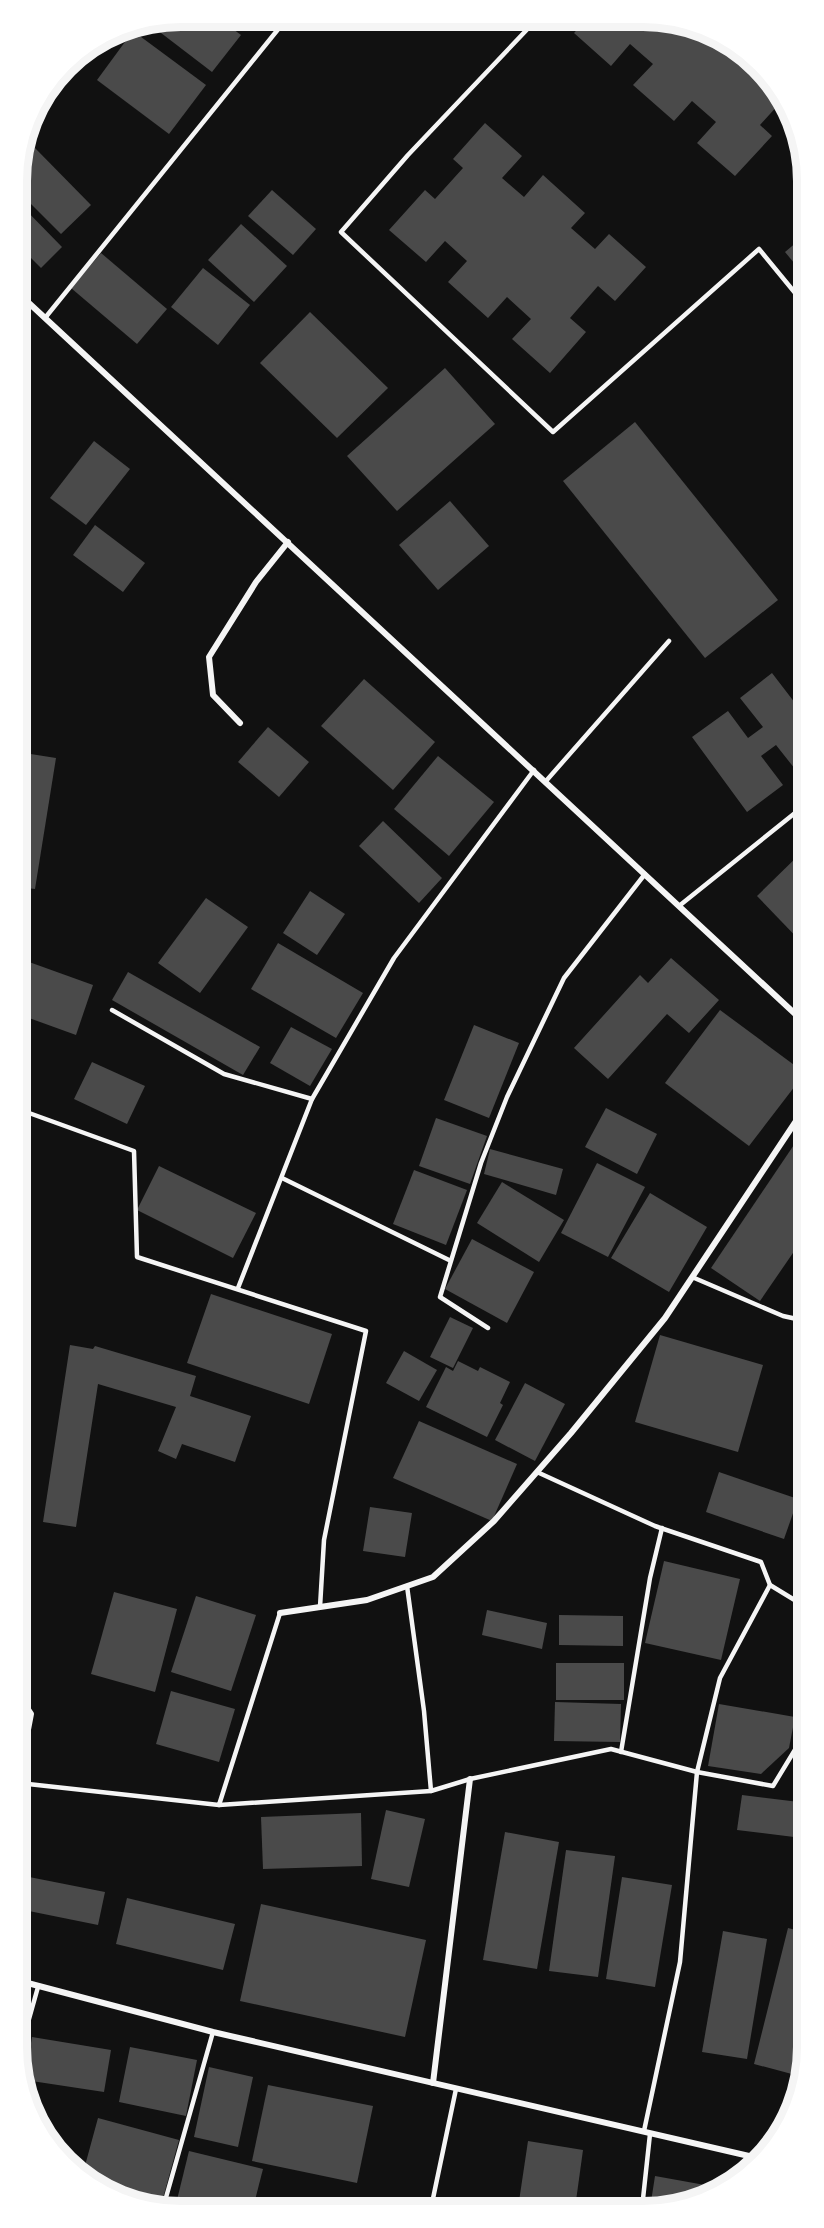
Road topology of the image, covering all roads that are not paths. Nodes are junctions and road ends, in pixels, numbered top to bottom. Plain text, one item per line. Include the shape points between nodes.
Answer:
1 (280, 27) edge
2 (529, 27) edge
3 (797, 296) edge
4 (27, 301) edge
5 (45, 318) junction
6 (288, 542) junction
7 (669, 641) dead end
8 (240, 723) dead end
9 (534, 770) junction
10 (546, 781) junction
11 (797, 811) edge
12 (645, 874) junction
13 (679, 906) junction
14 (112, 1010) dead end
15 (797, 1016) edge
16 (312, 1100) junction
17 (27, 1112) edge
18 (797, 1120) edge
19 (282, 1178) junction
20 (449, 1260) junction
21 (692, 1277) junction
22 (238, 1288) junction
23 (797, 1319) edge
24 (488, 1328) dead end
25 (537, 1472) junction
26 (662, 1528) junction
27 (770, 1585) junction
28 (407, 1586) junction
29 (797, 1601) edge
30 (320, 1606) junction
31 (280, 1613) joint
32 (27, 1708) edge
33 (27, 1735) edge
34 (797, 1747) edge
35 (621, 1752) junction
36 (697, 1772) junction
37 (470, 1779) junction
38 (27, 1784) edge
39 (431, 1791) junction
40 (219, 1805) junction
41 (27, 1983) edge
42 (38, 1987) junction
43 (27, 2026) edge
44 (213, 2032) junction
45 (433, 2083) junction
46 (456, 2089) junction
47 (647, 2133) junction
48 (751, 2157) edge
49 (165, 2200) edge
50 (432, 2201) edge
51 (642, 2201) edge

1 - 5 lane
2 - 3 lane via 340,232 553,432 759,249
4 - 5 street
5 - 6 street
6 - 8 street via 256,582 209,657 213,695
6 - 9 street
7 - 10 lane
9 - 10 street
9 - 16 lane via 394,958
10 - 12 street
11 - 13 lane
12 - 13 street
12 - 20 lane via 564,978 507,1097
13 - 15 street
14 - 16 lane via 224,1074
16 - 19 lane
17 - 22 lane via 134,1151 137,1257
18 - 21 street
19 - 20 lane
19 - 22 lane
20 - 24 lane via 440,1297
21 - 23 lane
21 - 25 street via 665,1318
22 - 30 lane via 366,1331 324,1540
25 - 26 lane
25 - 28 street via 494,1521 433,1577
26 - 27 lane via 761,1562
26 - 35 lane
27 - 29 lane
27 - 36 lane via 720,1678
28 - 30 street via 368,1600
28 - 39 lane
30 - 31 street
31 - 40 lane
32 - 33 street via 31,1714
34 - 36 lane via 773,1786
35 - 36 lane
35 - 37 lane via 611,1749
36 - 47 lane via 680,1962
37 - 39 lane
37 - 45 street
38 - 40 lane
39 - 40 lane
41 - 42 street
42 - 43 lane
42 - 44 street
44 - 45 street
44 - 49 lane
45 - 46 street
46 - 47 street
46 - 50 lane
47 - 48 street
47 - 51 lane

